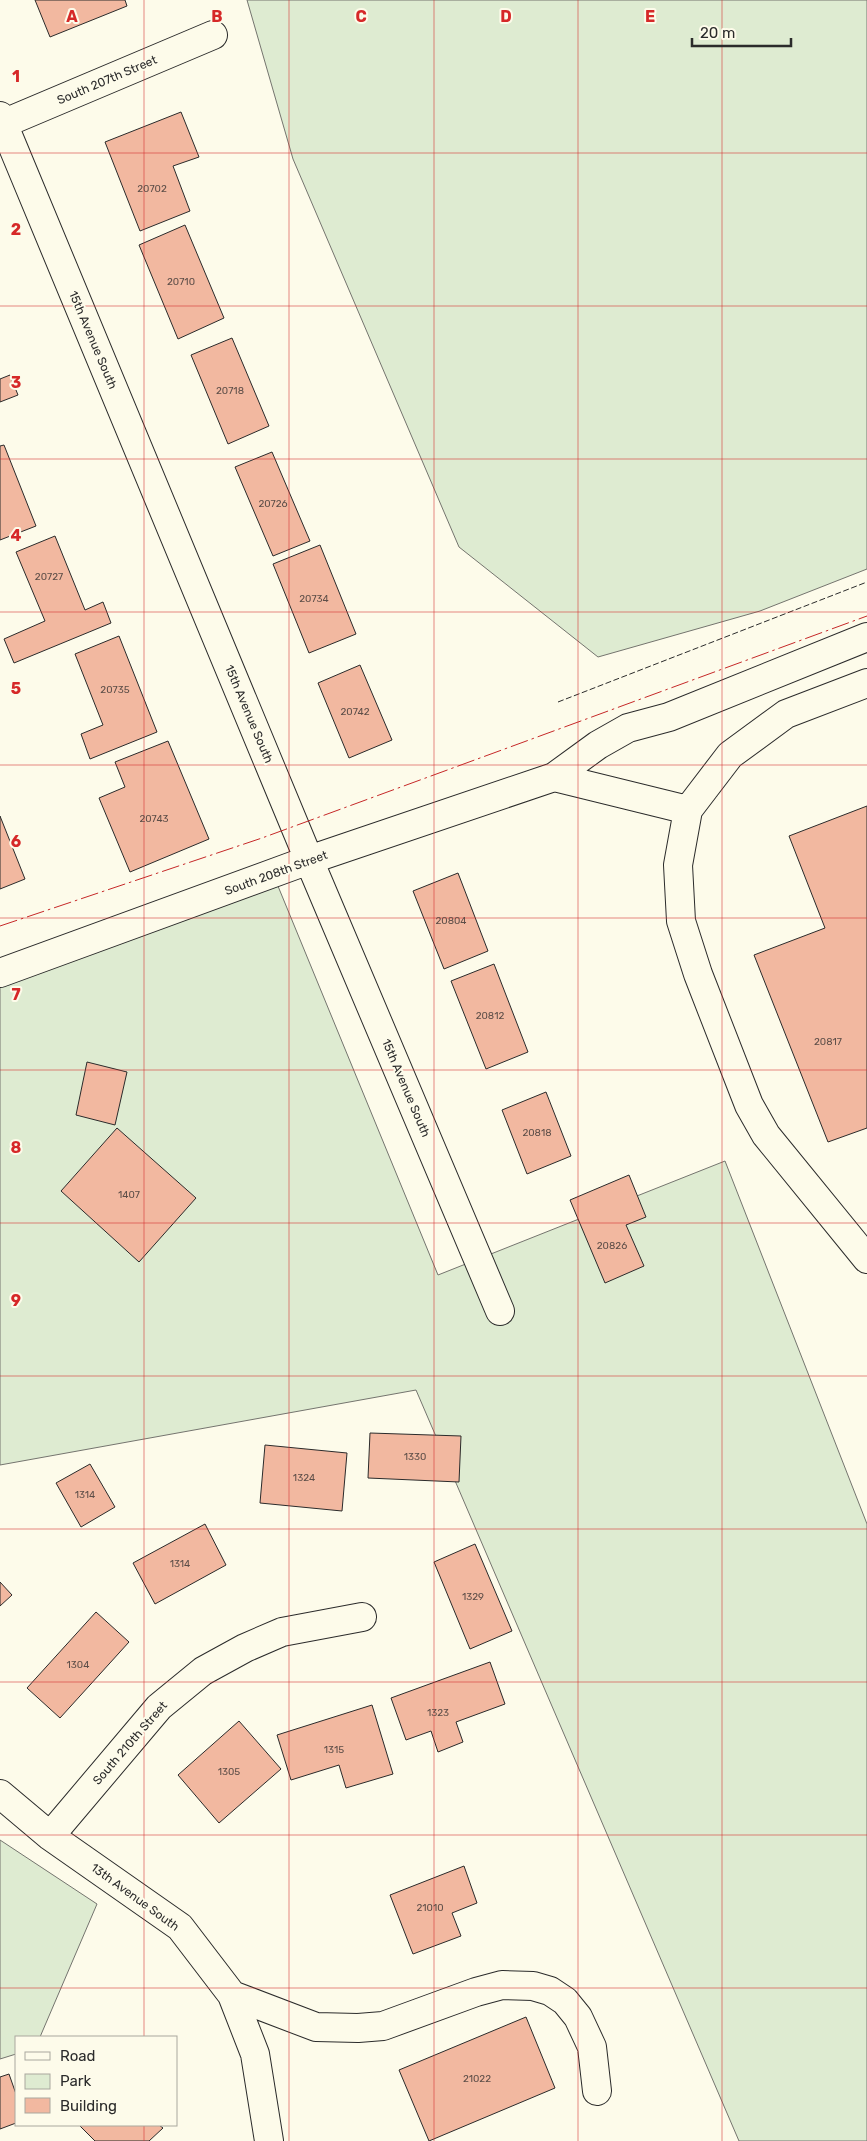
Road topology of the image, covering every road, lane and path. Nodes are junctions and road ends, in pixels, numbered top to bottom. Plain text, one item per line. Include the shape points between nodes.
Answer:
1 (213, 35) dead end
2 (1, 122) edge
3 (867, 637) edge
4 (867, 683) edge
5 (554, 777) junction
6 (688, 810) junction
7 (310, 860) junction
8 (0, 973) edge
9 (867, 1259) edge
10 (500, 1312) dead end
11 (362, 1617) dead end
12 (0, 1794) edge
13 (50, 1836) junction
14 (232, 1995) junction
15 (597, 2091) dead end
16 (269, 2141) edge

1 - 2 street, South 207th Street
2 - 7 street, 15th Avenue South
3 - 5 street, South 208th Street via 670,716 628,728
4 - 6 street via 786,714 730,755
5 - 6 street
5 - 7 street, South 208th Street
6 - 9 street via 678,865 681,921 749,1105 772,1143
7 - 8 street, South 208th Street
7 - 10 street, 15th Avenue South
11 - 13 street, South 210th Street via 282,1632 203,1670 159,1707
12 - 13 street, 13th Avenue South
13 - 14 street, 13th Avenue South via 180,1927
14 - 15 street via 316,2027 358,2028 383,2026 502,1985 533,1986 550,1991 565,2001 578,2017 592,2047
14 - 16 street, 13th Avenue South via 255,2054

